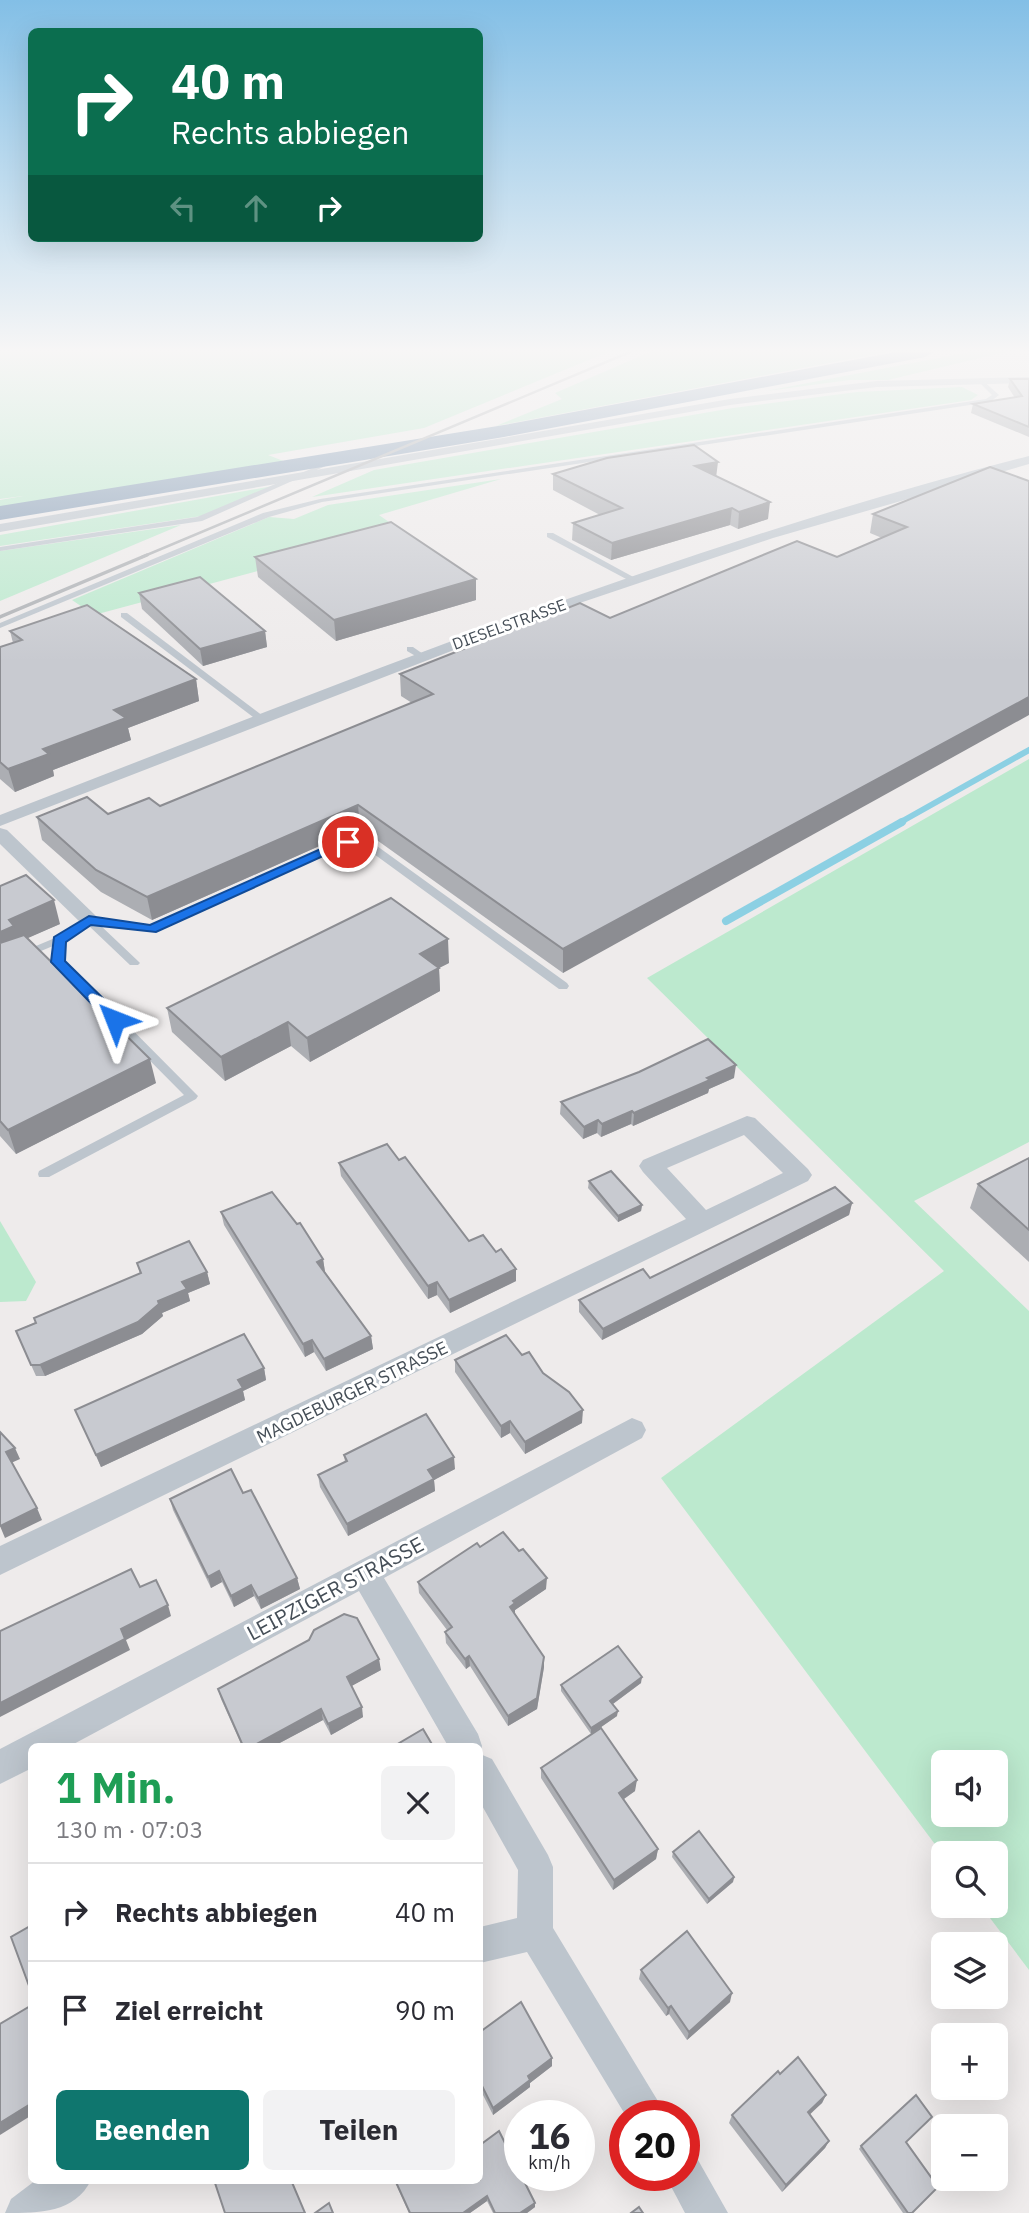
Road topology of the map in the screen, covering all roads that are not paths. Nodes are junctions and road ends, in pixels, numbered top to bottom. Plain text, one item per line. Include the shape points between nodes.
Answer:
1 (346, 455) edge
2 (357, 455) edge
3 (419, 455) edge
4 (623, 455) edge
5 (1029, 460) edge
6 (0, 513) edge
7 (0, 528) edge
8 (550, 535) dead end
9 (0, 549) edge
10 (634, 579) junction
11 (124, 615) dead end
12 (0, 626) edge
13 (260, 718) junction
14 (0, 821) edge
15 (0, 834) edge
16 (89, 920) junction
17 (59, 940) junction
18 (134, 963) dead end
19 (0, 965) edge
20 (563, 986) dead end
21 (44, 1174) dead end
22 (703, 1222) junction
23 (632, 1430) dead end
24 (0, 1561) edge
25 (364, 1572) junction
26 (44, 1743) edge
27 (464, 1743) edge
28 (28, 1752) edge
29 (0, 1767) edge
30 (483, 1775) edge
31 (535, 1932) junction
32 (483, 1944) edge
33 (638, 2100) edge
34 (65, 2184) edge
35 (694, 2191) edge
36 (25, 2213) edge
37 (708, 2213) edge

1 - 9 lane via 199,519
2 - 6 highway
3 - 7 street
4 - 12 lane via 322,500 267,515
5 - 10 street, DIESELSTRASSE
8 - 10 lane
10 - 13 street, DIESELSTRASSE via 416,653
11 - 13 lane
13 - 14 street, DIESELSTRASSE
15 - 16 street
16 - 17 lane
16 - 18 lane
16 - 20 lane via 151,929 348,842 366,844
17 - 19 lane
17 - 21 lane via 58,962 192,1096
22 - 22 street, MAGDEBURGER STRASSE via 800,1175 747,1124 651,1166
22 - 24 street, MAGDEBURGER STRASSE
23 - 25 street, LEIPZIGER STRASSE
25 - 26 street, LEIPZIGER STRASSE
25 - 27 street
28 - 29 street
30 - 31 street via 536,1867
31 - 32 street
31 - 33 street
34 - 36 street
35 - 37 street

